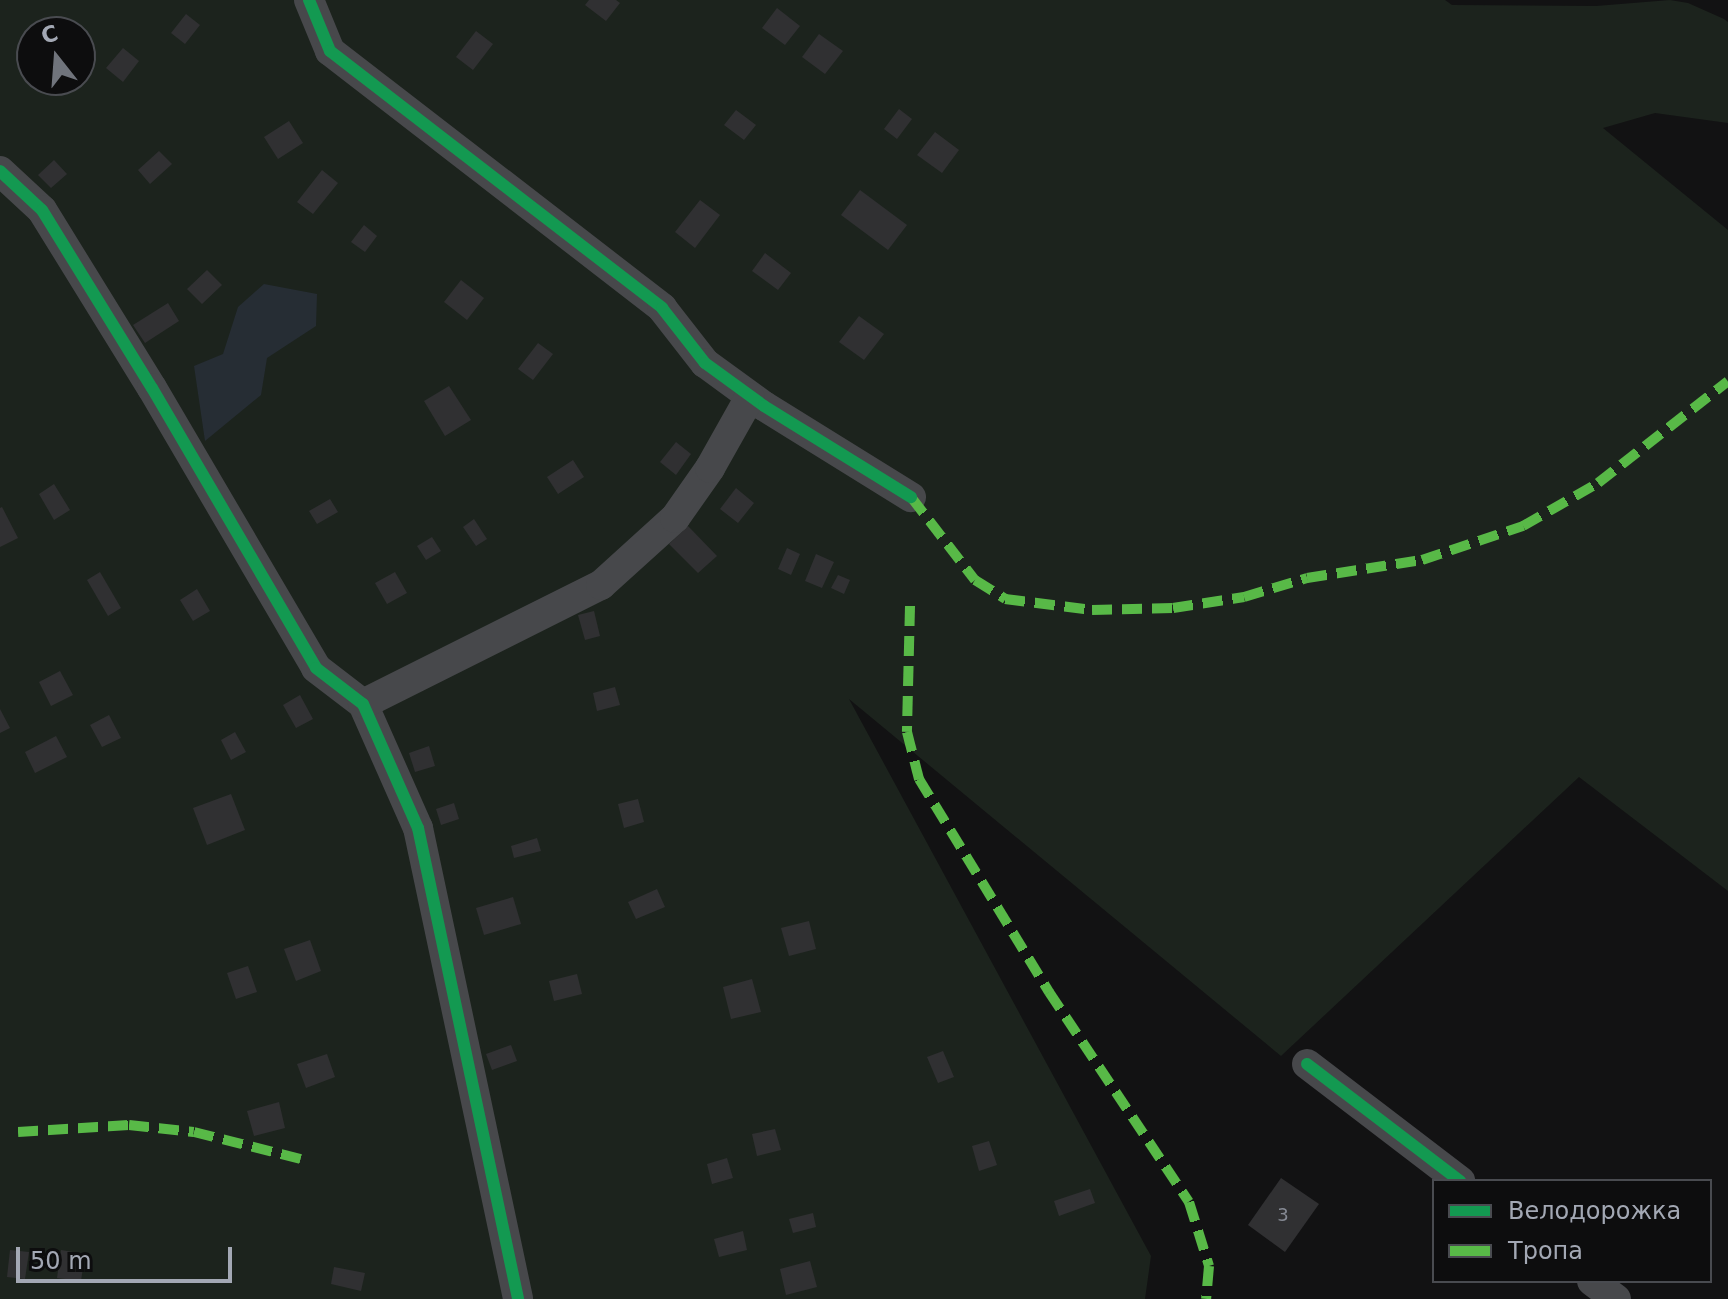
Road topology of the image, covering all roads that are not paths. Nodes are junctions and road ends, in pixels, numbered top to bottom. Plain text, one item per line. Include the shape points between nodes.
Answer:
1 (309, 0) edge
2 (0, 171) edge
3 (750, 397) junction
4 (911, 497) dead end
5 (363, 704) junction
6 (1307, 1064) dead end
7 (1457, 1179) edge
8 (1595, 1283) edge
9 (518, 1299) edge
10 (1616, 1299) edge

1 - 3 street via 330,51 662,308 705,363
2 - 5 street via 42,210 316,668
3 - 4 street
3 - 5 street via 675,518 601,585
5 - 9 street via 418,828
6 - 7 street
8 - 10 street

